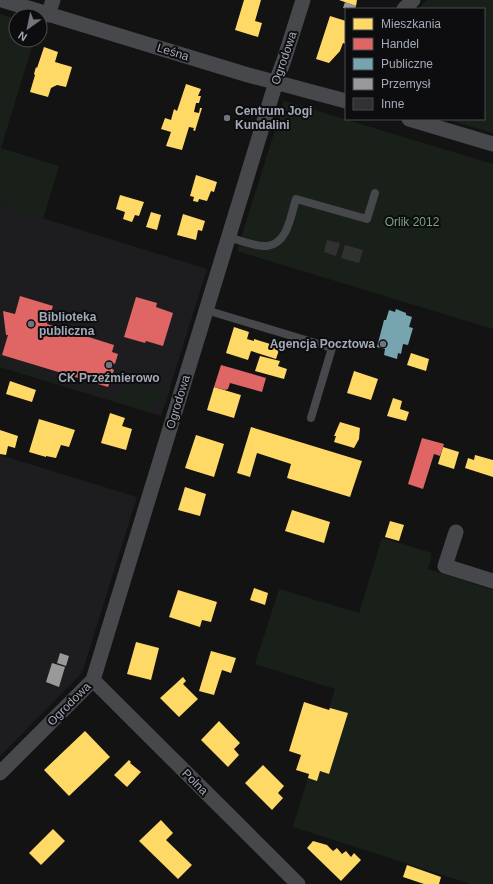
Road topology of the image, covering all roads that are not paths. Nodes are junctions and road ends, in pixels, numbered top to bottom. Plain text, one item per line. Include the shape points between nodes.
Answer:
1 (2, 0) edge
2 (53, 0) edge
3 (303, 0) edge
4 (413, 0) edge
5 (27, 8) edge
6 (405, 8) edge
7 (48, 15) joint
8 (276, 82) junction
9 (345, 101) edge
10 (411, 120) edge
11 (493, 144) edge
12 (375, 193) dead end
13 (228, 237) junction
14 (206, 310) junction
15 (311, 418) dead end
16 (456, 532) dead end
17 (493, 581) edge
18 (93, 680) junction
19 (0, 772) edge
20 (298, 884) edge

1 - 5 street, Leśna
2 - 7 street
3 - 8 street, Ogrodowa
4 - 6 street
7 - 8 street, Leśna
8 - 9 street, Leśna
8 - 13 street, Ogrodowa
10 - 11 street
12 - 13 lane via 367,219 296,199 285,232 274,244 260,246
13 - 14 street, Ogrodowa
14 - 15 lane via 332,348
14 - 18 street, Ogrodowa
16 - 17 street via 445,566
18 - 19 street, Ogrodowa
18 - 20 street, Polna

